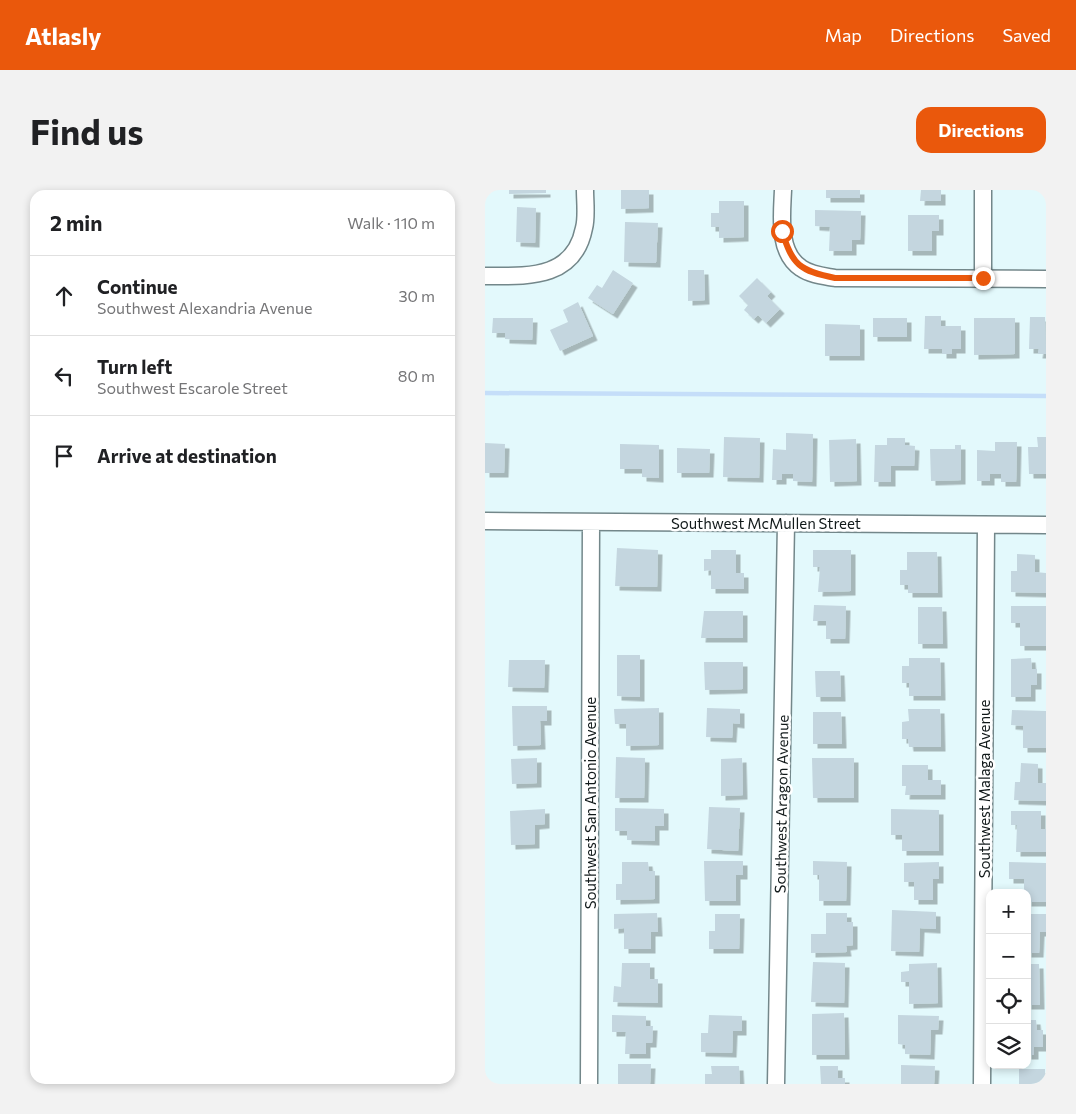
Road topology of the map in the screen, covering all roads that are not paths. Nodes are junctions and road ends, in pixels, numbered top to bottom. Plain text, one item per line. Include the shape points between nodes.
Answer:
1 (585, 190) edge
2 (783, 190) edge
3 (983, 190) edge
4 (485, 276) edge
5 (983, 278) junction
6 (1046, 279) edge
7 (485, 521) edge
8 (591, 522) junction
9 (787, 523) junction
10 (986, 525) junction
11 (1046, 525) edge
12 (589, 1084) edge
13 (775, 1084) edge
14 (982, 1084) edge

1 - 4 street via 585,228 578,248 563,264 548,273 531,276
2 - 5 street via 782,231 788,252 800,267 812,274 835,278
3 - 5 street
5 - 6 street
7 - 8 street, Southwest McMullen Street
8 - 9 street, Southwest McMullen Street
8 - 12 street, Southwest San Antonio Avenue
9 - 10 street, Southwest McMullen Street
9 - 13 street, Southwest Aragon Avenue
10 - 11 street, Southwest McMullen Street
10 - 14 street, Southwest Malaga Avenue

